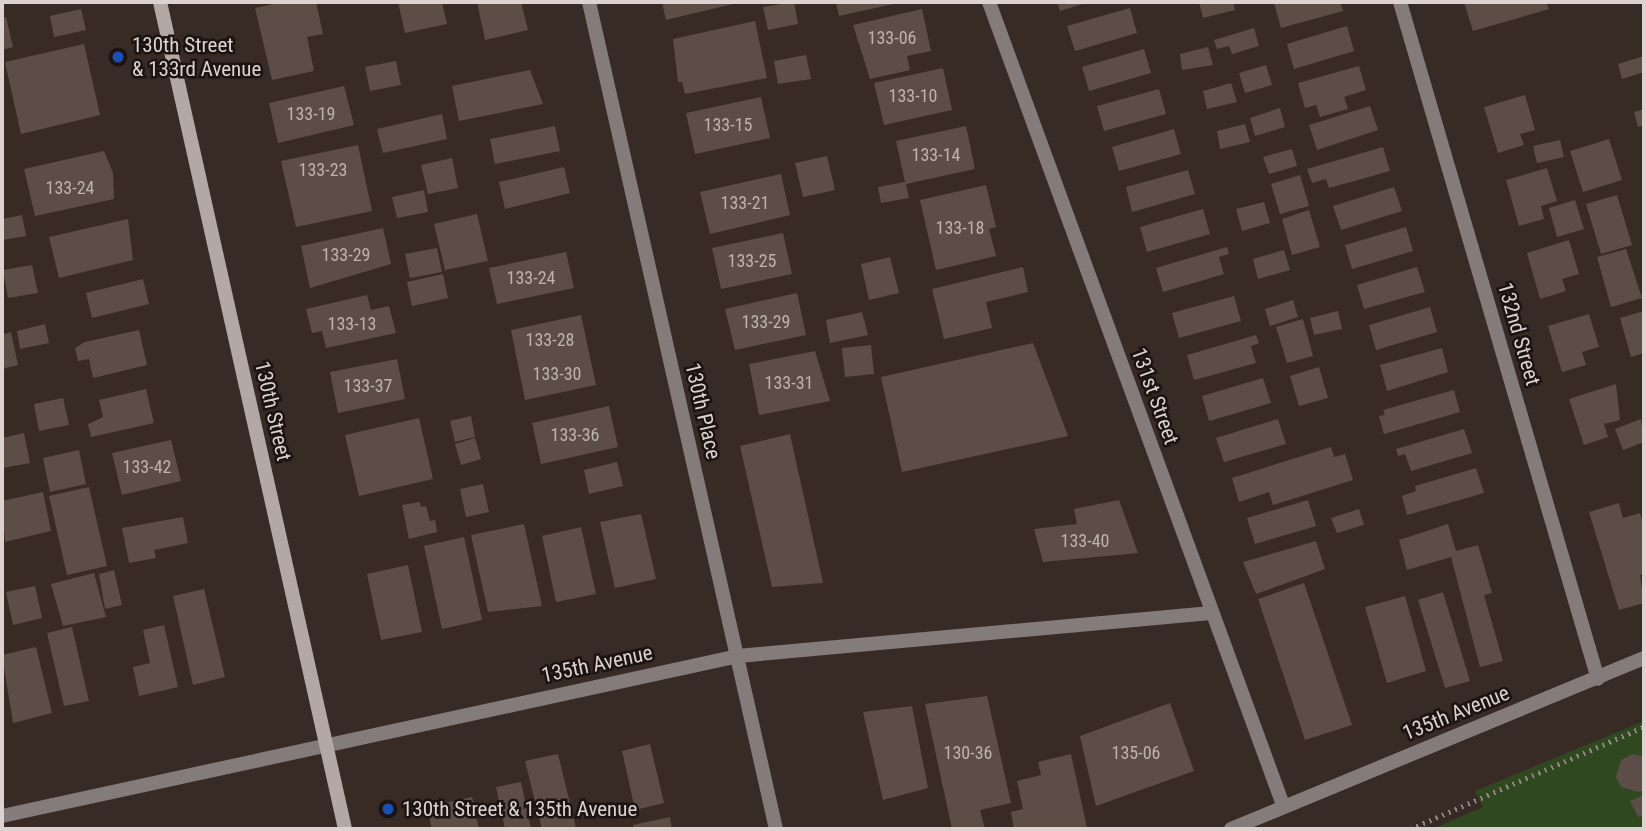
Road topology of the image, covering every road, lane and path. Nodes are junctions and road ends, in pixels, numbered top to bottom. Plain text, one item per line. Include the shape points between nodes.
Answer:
1 (160, 2) edge
2 (589, 2) edge
3 (989, 2) edge
4 (1400, 2) edge
5 (1211, 613) junction
6 (738, 656) junction
7 (1644, 658) edge
8 (1598, 678) junction
9 (1644, 727) edge
10 (326, 742) junction
11 (1283, 805) junction
12 (2, 816) edge
13 (345, 829) edge
14 (776, 829) edge
15 (1231, 829) edge
16 (1410, 829) edge

1 - 10 street, 130th Street
2 - 6 street, 130th Place
3 - 5 street, 131st Street
4 - 8 street, 132nd Street
5 - 6 street, 135th Avenue
5 - 11 street, 131st Street
6 - 10 street, 135th Avenue
6 - 14 street, 130th Place
7 - 8 street, 135th Avenue
8 - 11 street, 135th Avenue
9 - 16 path
10 - 12 street, 135th Avenue
10 - 13 street, 130th Street
11 - 15 street, 135th Avenue

